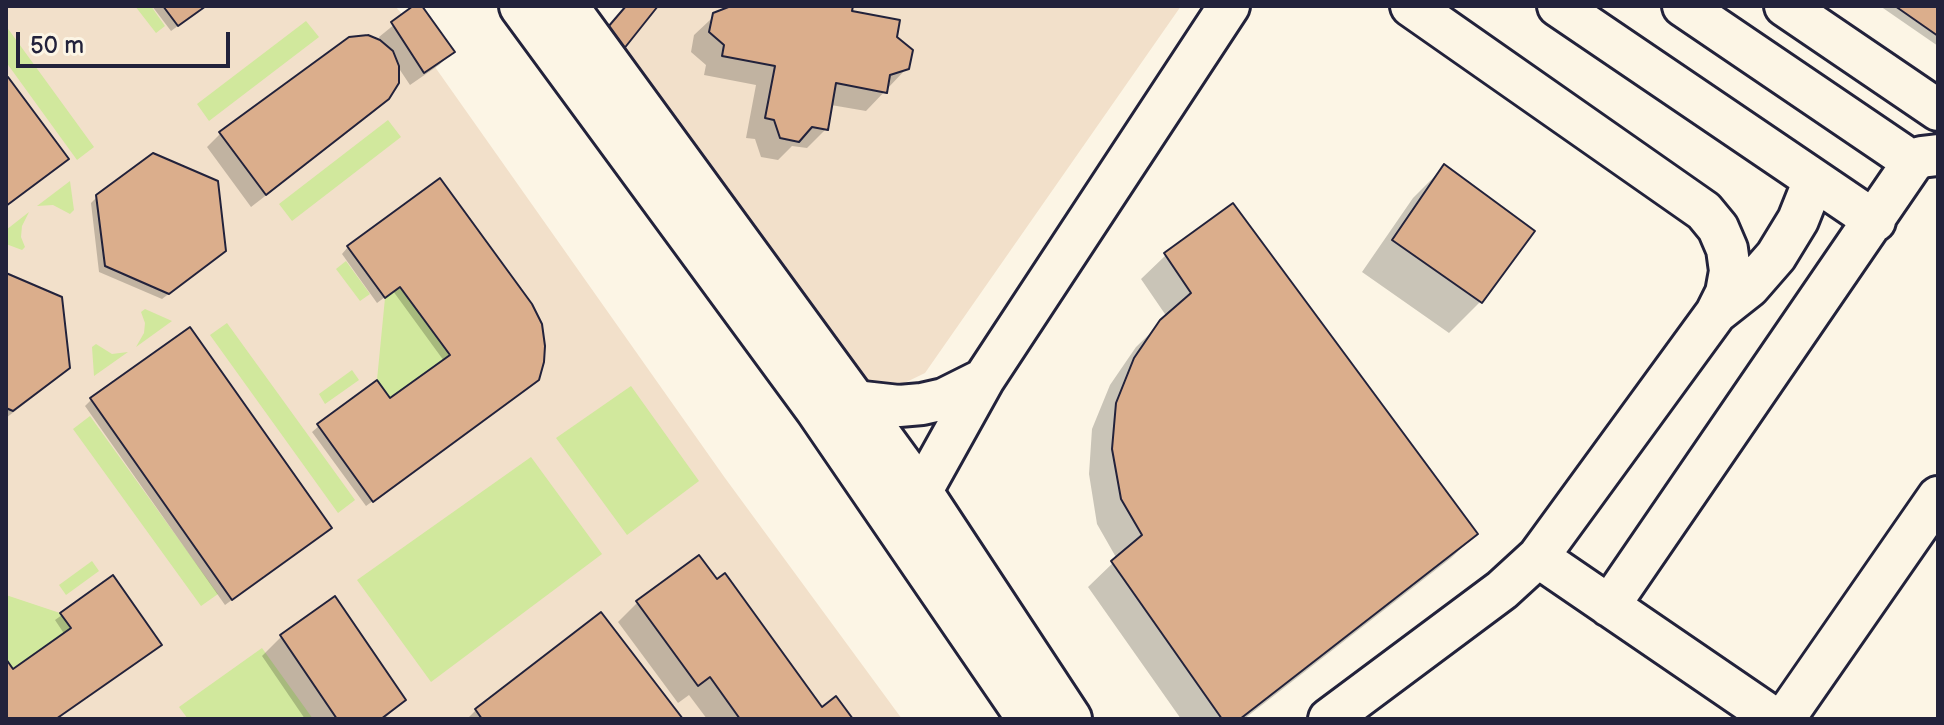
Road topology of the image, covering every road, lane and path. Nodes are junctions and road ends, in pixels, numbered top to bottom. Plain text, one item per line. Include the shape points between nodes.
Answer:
1 (522, 6) edge
2 (565, 6) edge
3 (1229, 6) edge
4 (1411, 6) edge
5 (1558, 6) edge
6 (1683, 6) edge
7 (1785, 6) edge
8 (1938, 110) edge
9 (1926, 158) edge
10 (1814, 180) junction
11 (1875, 221) junction
12 (1716, 313) junction
13 (984, 379) junction
14 (854, 401) junction
15 (1938, 497) edge
16 (911, 511) junction
17 (1538, 557) junction
18 (1609, 606) junction
19 (1030, 719) edge
20 (1069, 719) edge
21 (1329, 719) edge
22 (1775, 719) edge
23 (1784, 719) edge

1 - 16 main road via 818,409
2 - 14 main road
3 - 13 street
4 - 12 street via 1704,211 1718,228 1730,271
5 - 10 street
6 - 9 street
7 - 8 street
9 - 11 street
10 - 11 street
10 - 12 street via 1776,256
11 - 18 street
12 - 17 street
13 - 14 street via 965,391 922,404
13 - 16 street
14 - 16 main road
15 - 23 street
16 - 19 main road
16 - 20 main road
17 - 18 street
17 - 21 street via 1502,590
18 - 22 street

